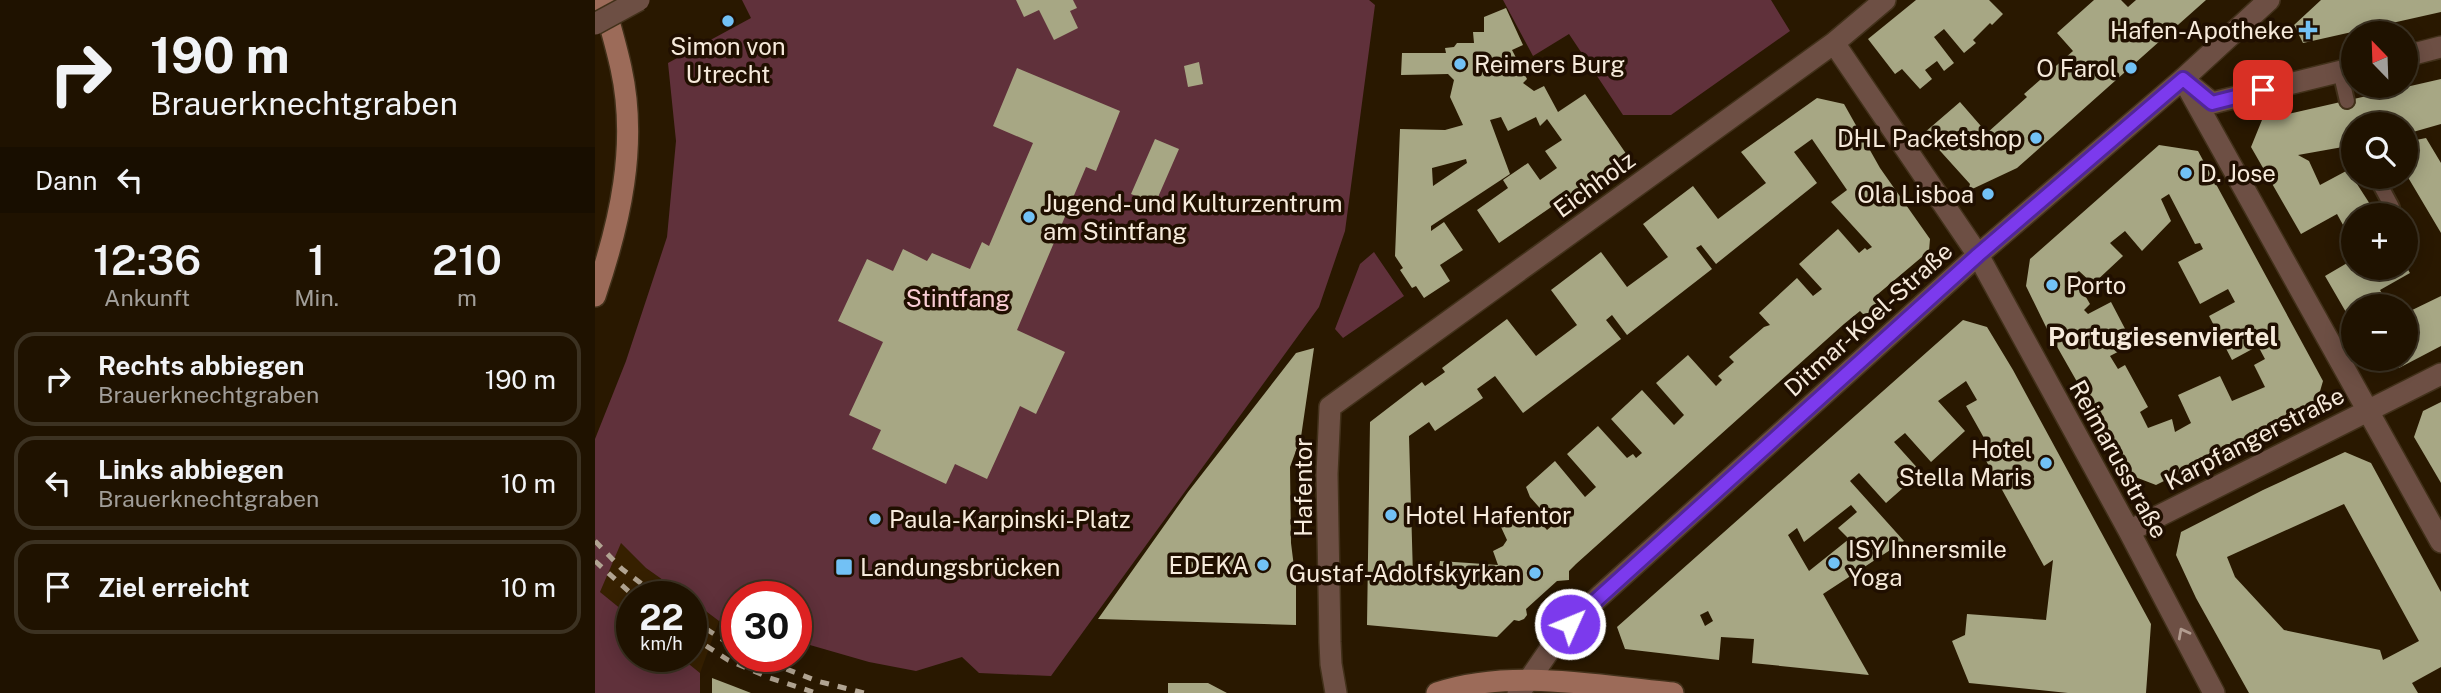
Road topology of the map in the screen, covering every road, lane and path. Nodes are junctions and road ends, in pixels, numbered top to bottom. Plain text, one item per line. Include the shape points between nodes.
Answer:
1 (603, 0) edge
2 (639, 0) edge
3 (1885, 0) edge
4 (2269, 0) edge
5 (595, 24) edge
6 (1834, 43) junction
7 (2441, 47) edge
8 (2419, 53) edge
9 (2341, 71) edge
10 (2183, 79) junction
11 (1978, 255) junction
12 (595, 296) edge
13 (2441, 374) edge
14 (1330, 407) joint
15 (2368, 411) junction
16 (2129, 531) junction
17 (2441, 542) edge
18 (1524, 687) edge
19 (1336, 693) edge
20 (1437, 693) edge
21 (1673, 693) edge
22 (2214, 693) edge

1 - 12 street via 622,69 628,158 611,250
2 - 5 street, bridge
3 - 6 street, Eichholz
4 - 10 street, Ditmar-Koel-Straße
6 - 11 street, Reimarusstraße
6 - 14 street, Eichholz
7 - 8 street
9 - 10 street via 2212,103
10 - 11 street, Ditmar-Koel-Straße
10 - 15 street
11 - 16 street, Reimarusstraße
11 - 18 street, Ditmar-Koel-Straße via 1570,624
13 - 15 street, Karpfangerstraße
14 - 19 street, Hafentor via 1330,642
15 - 16 street, Karpfangerstraße
15 - 17 street
22 -> 16 street, Reimarusstraße
18 - 20 street via 1477,684
18 - 21 street

